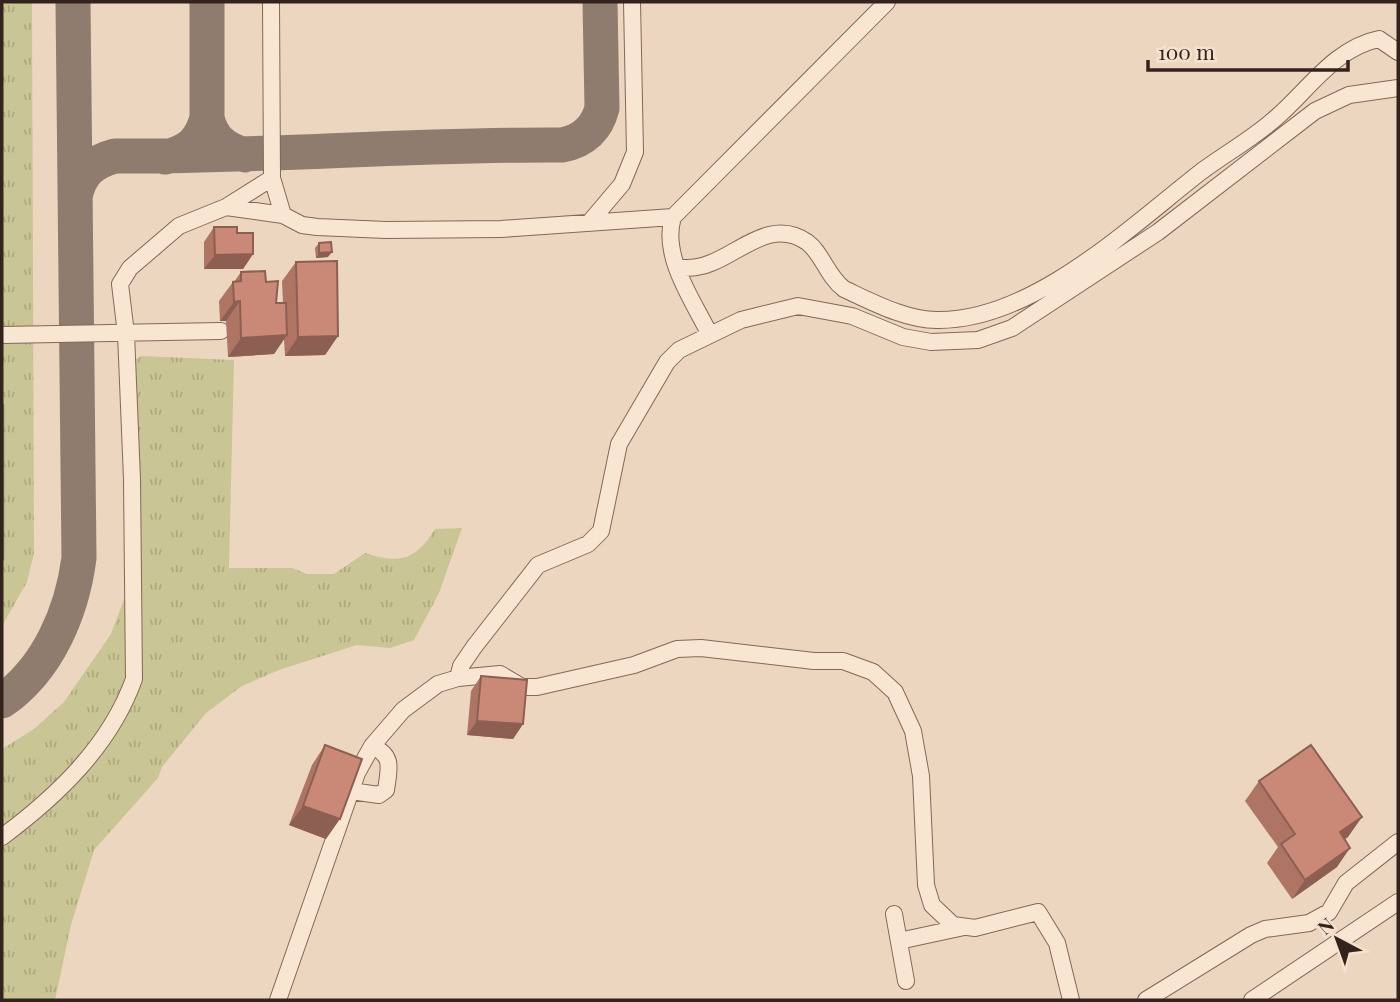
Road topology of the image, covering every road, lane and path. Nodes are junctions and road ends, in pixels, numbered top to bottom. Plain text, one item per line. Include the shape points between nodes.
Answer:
1 (271, 2) edge
2 (632, 2) edge
3 (887, 2) edge
4 (1398, 52) edge
5 (1398, 88) edge
6 (272, 178) junction
7 (226, 206) junction
8 (283, 215) junction
9 (673, 217) junction
10 (589, 223) junction
11 (679, 268) junction
12 (221, 331) dead end
13 (709, 333) junction
14 (126, 334) junction
15 (2, 335) edge
16 (458, 678) junction
17 (372, 746) junction
18 (351, 791) junction
19 (2, 837) edge
20 (1398, 842) edge
21 (1398, 902) edge
22 (894, 914) dead end
23 (964, 927) junction
24 (899, 941) junction
25 (906, 981) dead end
26 (278, 1000) edge
27 (1071, 1000) edge
28 (1146, 1000) edge
29 (1252, 1000) edge

1 - 6 street
2 - 10 street via 635,152 622,184
3 - 9 street
4 - 11 street via 1378,39 1354,49 1329,66 1272,122 1080,265 990,311 951,320 915,318 844,289 834,282 808,242 783,234 761,236 711,263
5 - 13 street via 1349,95 1315,111 1158,232 1012,328 978,340 931,342 903,337 843,314 799,306
6 - 7 street
6 - 8 street
7 - 8 street
7 - 14 street via 179,226 123,276
8 - 10 street via 302,225 386,230
9 - 10 street
9 - 11 street via 669,243
11 - 13 street
12 - 14 street
13 - 16 street via 667,362 625,431 601,531 588,544 538,565 474,647
14 - 15 street
14 - 19 street via 134,679 123,706 71,780
16 - 17 street via 421,695
16 - 23 street via 499,674 522,687 537,687 634,665 677,649 701,648 843,661 873,673 895,692 913,731 921,776 929,897 943,918
17 - 18 street
17 - 18 street via 390,760 386,790 379,795
18 - 26 street
20 - 28 street via 1346,883 1329,912 1309,923 1251,935
21 - 29 street
22 - 24 street
23 - 24 street
23 - 27 street via 1038,912 1057,943
24 - 25 street

